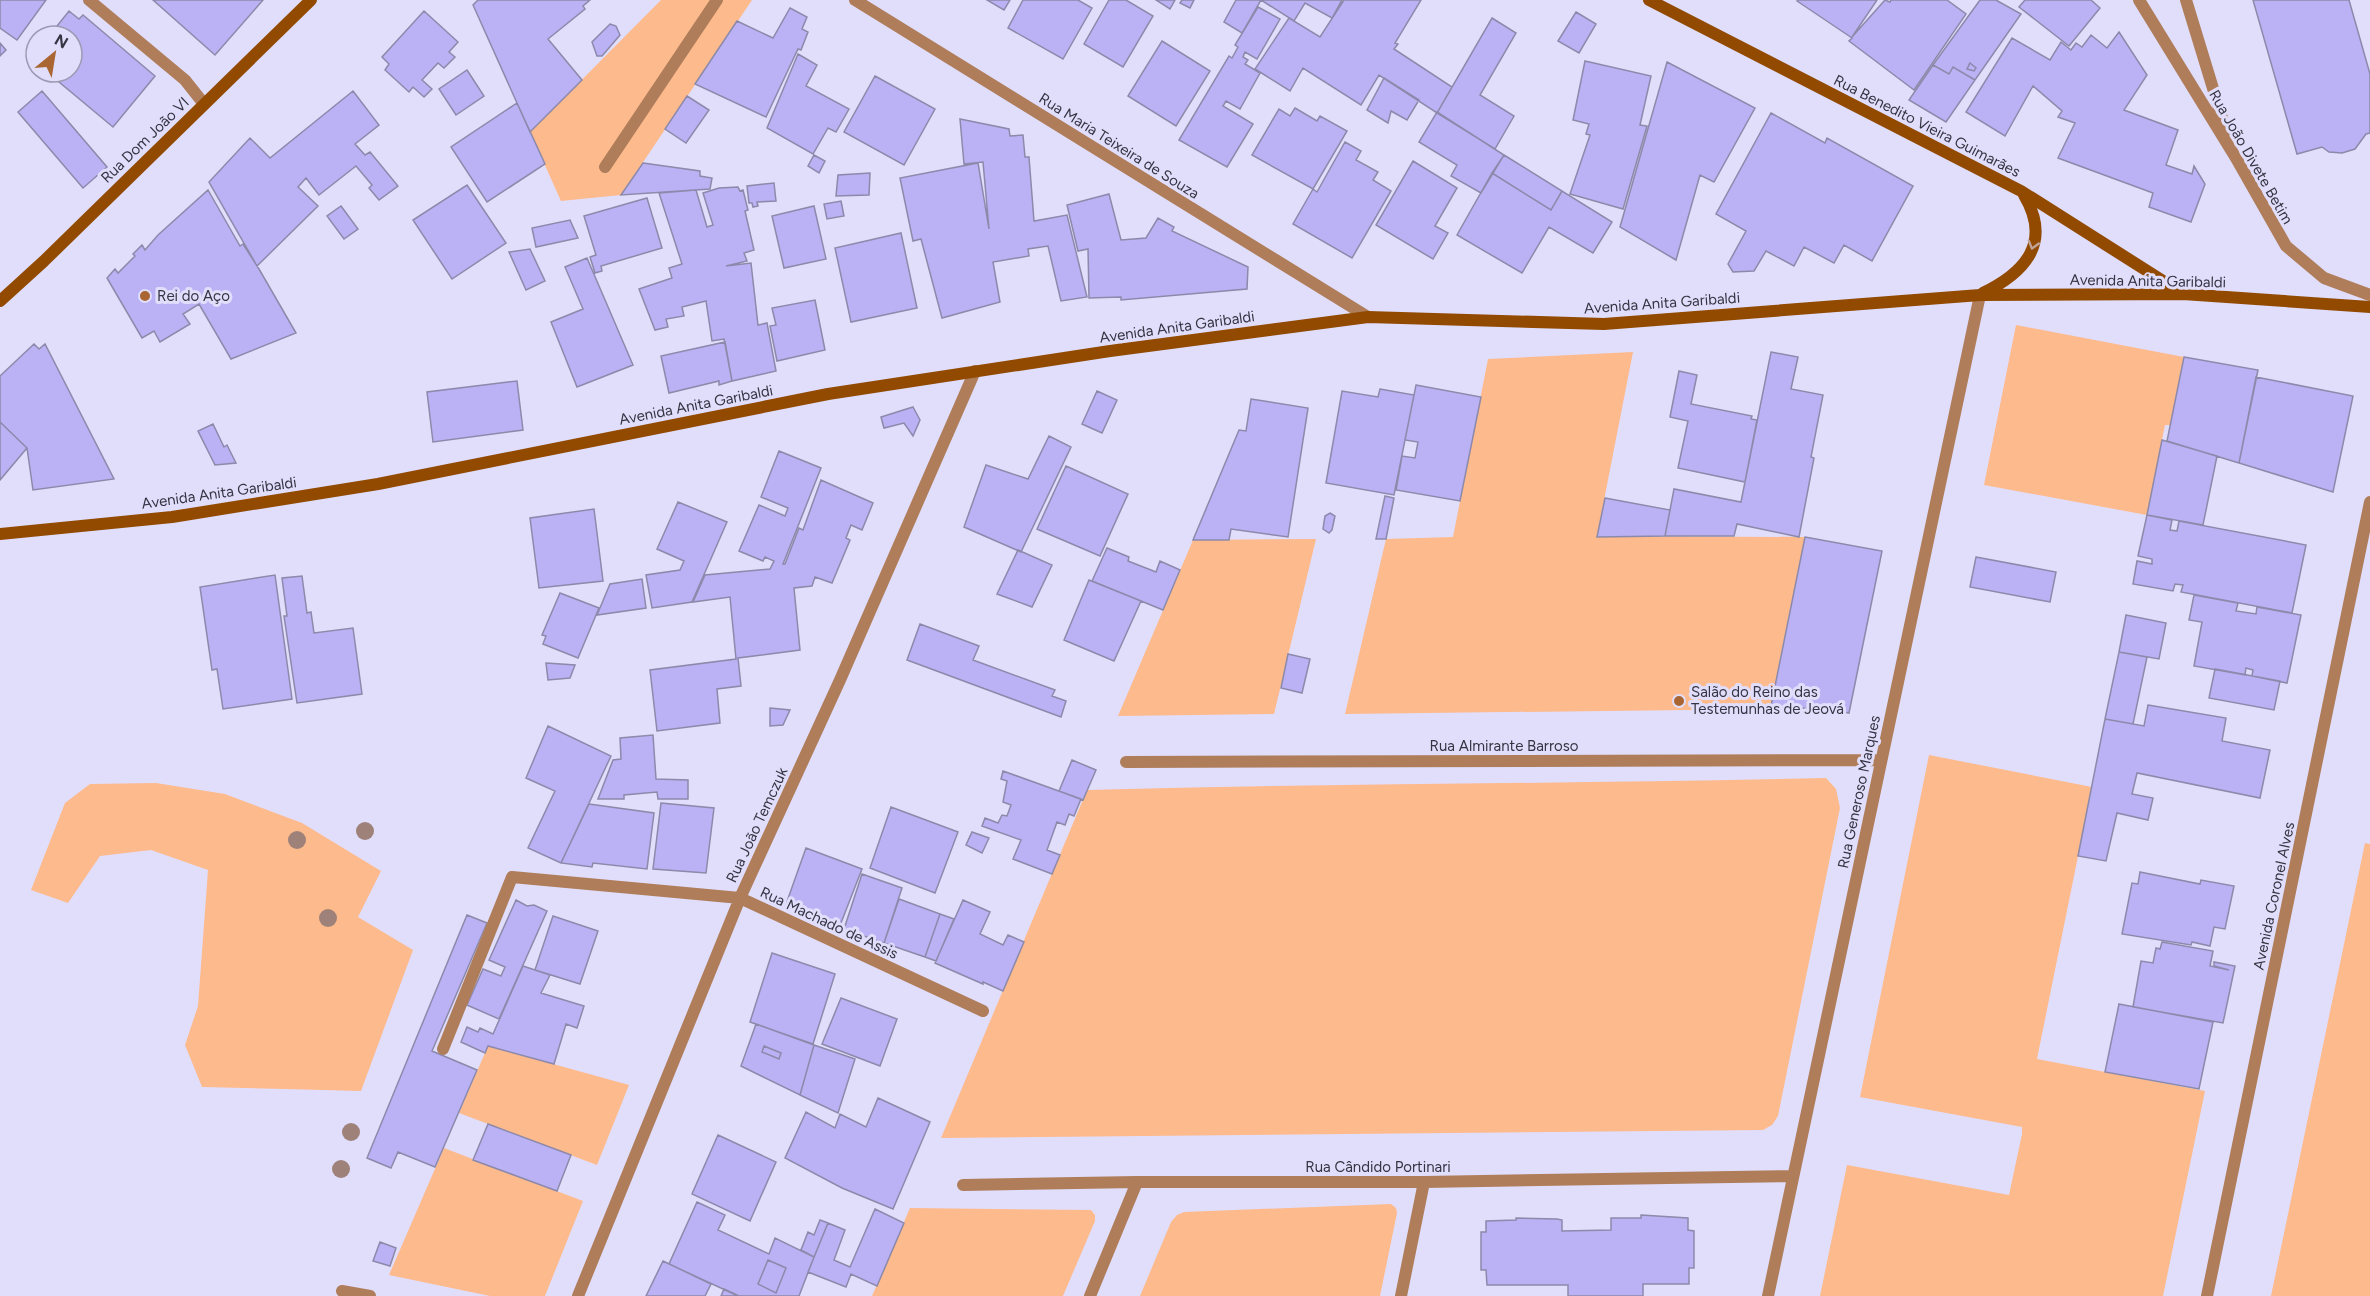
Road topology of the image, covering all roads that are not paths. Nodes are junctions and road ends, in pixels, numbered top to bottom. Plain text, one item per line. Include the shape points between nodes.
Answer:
1 (89, 0) edge
2 (311, 0) edge
3 (717, 0) edge
4 (855, 0) edge
5 (1649, 0) edge
6 (2139, 0) edge
7 (2186, 0) edge
8 (204, 104) junction
9 (2236, 158) junction
10 (606, 167) dead end
11 (2021, 191) junction
12 (2183, 294) junction
13 (1980, 295) junction
14 (2370, 295) edge
15 (0, 301) edge
16 (2370, 307) edge
17 (1368, 316) junction
18 (975, 371) junction
19 (2370, 502) edge
20 (0, 534) edge
21 (1881, 760) junction
22 (1126, 762) dead end
23 (740, 898) junction
24 (983, 1011) dead end
25 (443, 1049) dead end
26 (1793, 1176) junction
27 (1137, 1182) junction
28 (1424, 1182) junction
29 (963, 1185) dead end
30 (342, 1291) dead end
31 (370, 1296) edge
32 (578, 1296) edge
33 (1090, 1296) edge
34 (1401, 1296) edge
35 (1768, 1296) edge
36 (2207, 1296) edge

1 - 8 street via 185,80
2 - 8 street, Rua Dom João VI
3 - 10 street
4 - 17 street, Rua Maria Teixeira de Souza
5 - 11 street, Rua Benedito Vieira Guimarães
6 - 9 street, Rua João Divete Betim
7 - 9 street
8 - 15 street, Rua Dom João VI
9 - 14 street, Rua João Divete Betim via 2286,246 2324,278
11 - 12 street, Rua Benedito Vieira Guimarães
11 -> 13 street via 2032,208 2037,229 2033,251 2023,267 2004,283
12 - 13 street, Avenida Anita Garibaldi
12 - 16 street, Avenida Anita Garibaldi
13 - 17 street, Avenida Anita Garibaldi via 1604,324
13 - 21 street, Rua Generoso Marques
17 - 18 street, Avenida Anita Garibaldi
18 - 20 street, Avenida Anita Garibaldi via 828,394 378,484 172,517
18 - 23 street, Rua João Temczuk
19 - 36 street, Avenida Coronel Alves
21 - 22 street, Rua Almirante Barroso
21 - 26 street, Rua Generoso Marques
23 - 24 street, Rua Machado de Assis
23 - 25 street, Rua Machado de Assis via 512,877
23 - 32 street, Rua João Temczuk
26 - 28 street, Rua Cândido Portinari
26 - 35 street, Rua Generoso Marques
27 - 28 street, Rua Cândido Portinari
27 - 29 street, Rua Cândido Portinari
27 - 33 street
28 - 34 street
30 - 31 street

